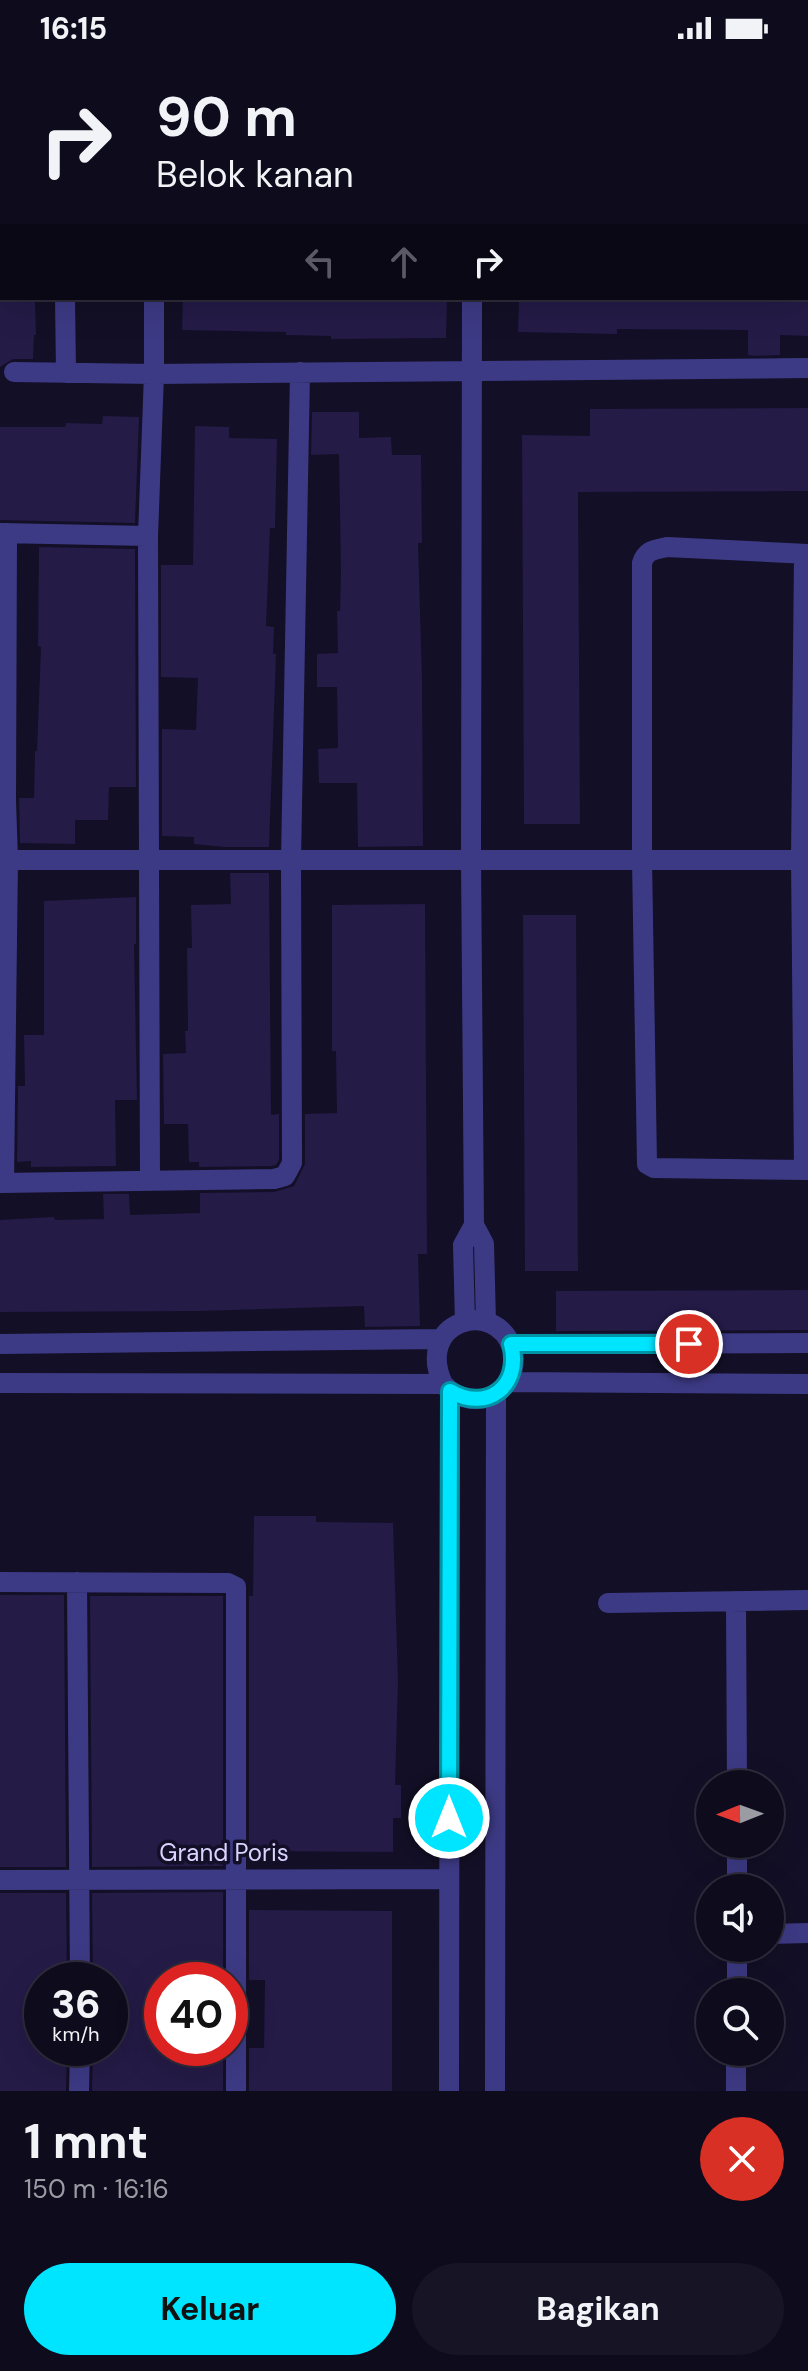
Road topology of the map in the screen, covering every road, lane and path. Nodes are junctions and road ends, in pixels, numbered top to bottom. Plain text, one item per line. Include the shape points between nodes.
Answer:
1 (65, 300) edge
2 (154, 300) edge
3 (472, 300) edge
4 (808, 368) edge
5 (471, 371) junction
6 (14, 372) dead end
7 (300, 372) junction
8 (66, 373) junction
9 (154, 374) junction
10 (3, 533) edge
11 (148, 536) junction
12 (806, 554) edge
13 (3, 801) edge
14 (642, 859) junction
15 (4, 860) edge
16 (149, 860) junction
17 (291, 860) junction
18 (471, 860) junction
19 (801, 860) junction
20 (3, 1027) edge
21 (806, 1170) edge
22 (150, 1181) junction
23 (2, 1183) edge
24 (474, 1225) junction
25 (465, 1322) junction
26 (486, 1322) junction
27 (440, 1339) junction
28 (808, 1343) edge
29 (0, 1344) edge
30 (511, 1344) junction
31 (0, 1383) edge
32 (808, 1384) edge
33 (446, 1388) junction
34 (502, 1388) junction
35 (0, 1582) edge
36 (77, 1582) junction
37 (808, 1600) edge
38 (736, 1601) junction
39 (608, 1603) dead end
40 (737, 1770) edge
41 (237, 1878) junction
42 (449, 1879) junction
43 (0, 1880) edge
44 (81, 1880) junction
45 (808, 1933) edge
46 (784, 1934) edge
47 (80, 1962) edge
48 (80, 2066) edge
49 (736, 2066) edge
50 (79, 2091) edge
51 (236, 2091) edge
52 (449, 2091) edge
53 (495, 2091) edge
54 (736, 2091) edge

1 - 8 street
2 - 9 street
3 - 5 street
4 - 5 street
5 - 7 street
5 - 18 street
6 - 8 street
7 - 9 street
7 - 17 street
8 - 9 street
9 - 11 street
10 - 11 street
10 - 13 street
11 - 16 street
12 - 14 street via 667,547 644,556
12 - 19 street
13 - 15 street
14 - 18 street
14 - 19 street
14 - 21 street via 647,1164
15 - 16 street
15 - 20 street
16 - 17 street
16 - 22 street
17 - 18 street
17 - 22 street via 292,1163 285,1176 274,1179
18 - 24 street
19 - 21 street
20 - 23 street
22 - 23 street
24 - 25 street via 463,1245
24 - 26 street via 484,1244
25 - 26 street
25 - 27 street
26 - 30 street
27 - 29 street
27 - 33 street via 436,1370
28 - 30 street
30 - 34 street via 513,1370
31 - 33 street
32 - 34 street
33 - 34 street via 473,1400
33 - 42 street
34 - 53 street
35 - 36 street
36 - 41 street via 236,1587
36 - 44 street
37 - 38 street
38 - 39 street
38 - 40 street
41 - 42 street, Grand Poris
41 - 44 street, Grand Poris
41 - 51 street
42 - 52 street
43 - 44 street, Grand Poris
44 - 47 street
45 - 46 street
48 - 50 street
49 - 54 street

